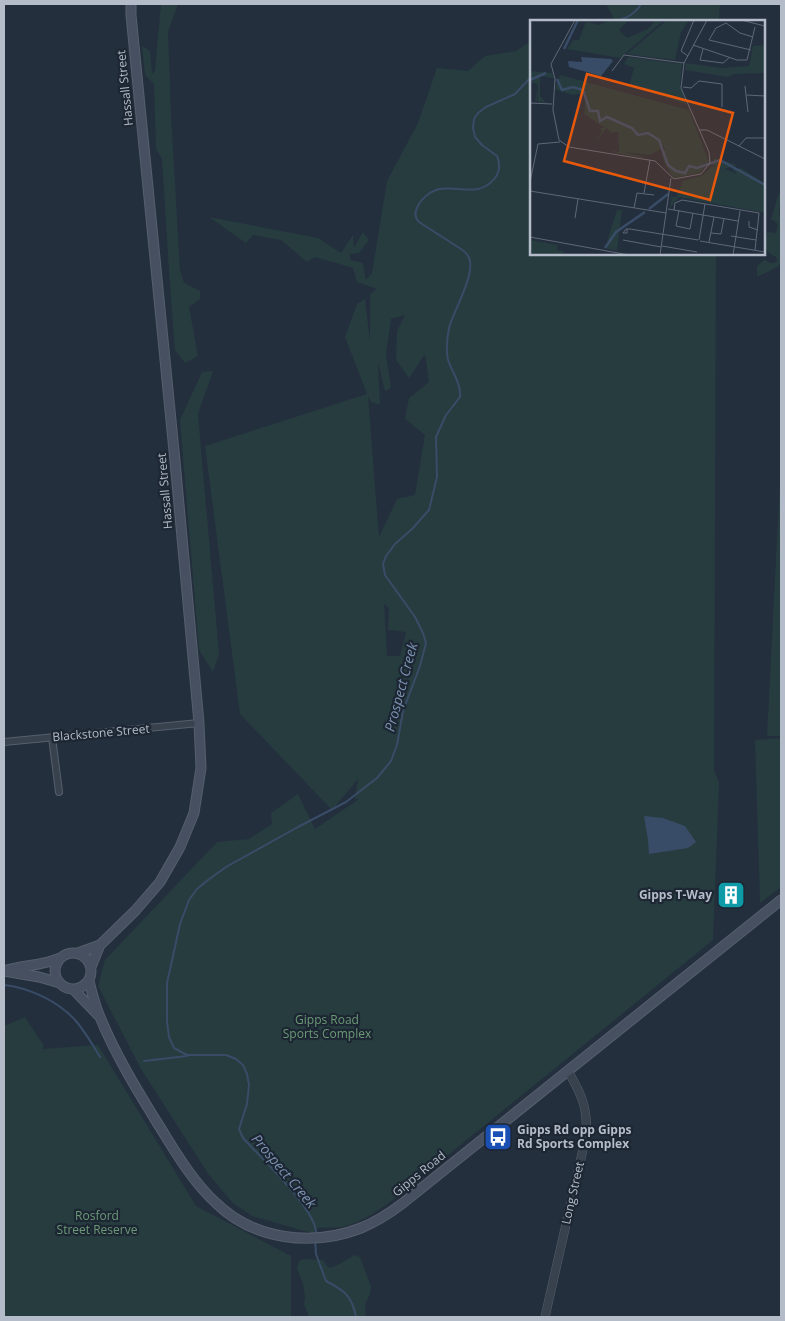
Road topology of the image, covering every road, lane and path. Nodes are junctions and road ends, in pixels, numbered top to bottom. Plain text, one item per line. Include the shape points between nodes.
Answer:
1 (130, 4) edge
2 (199, 723) junction
3 (52, 737) junction
4 (4, 742) edge
5 (59, 792) dead end
6 (781, 900) edge
7 (100, 945) junction
8 (78, 953) junction
9 (60, 958) junction
10 (91, 967) junction
11 (4, 971) edge
12 (89, 981) junction
13 (60, 983) junction
14 (73, 990) junction
15 (100, 1017) junction
16 (568, 1071) junction
17 (545, 1317) edge

1 - 2 main road, Hassall Street
2 - 3 street, Blackstone Street
2 - 7 main road, Hassall Street via 201,768 194,813 180,847 160,882
3 - 4 street, Blackstone Street
3 - 5 street
6 - 16 main road, Gipps Road
7 - 8 main road, Hassall Street
7 - 10 main road, Hassall Street
8 - 9 main road
8 - 10 main road
9 - 11 main road via 50,963
9 - 13 main road via 55,971
10 - 12 main road
11 - 13 main road
12 - 14 main road
12 - 15 main road, Gipps Road
13 - 14 main road
14 - 15 main road, Gipps Road
15 - 16 main road, Gipps Road via 136,1088 190,1173 208,1195 247,1225 272,1234 305,1238 328,1237 363,1227 392,1211
16 - 17 street, Long Street via 585,1106 586,1136

